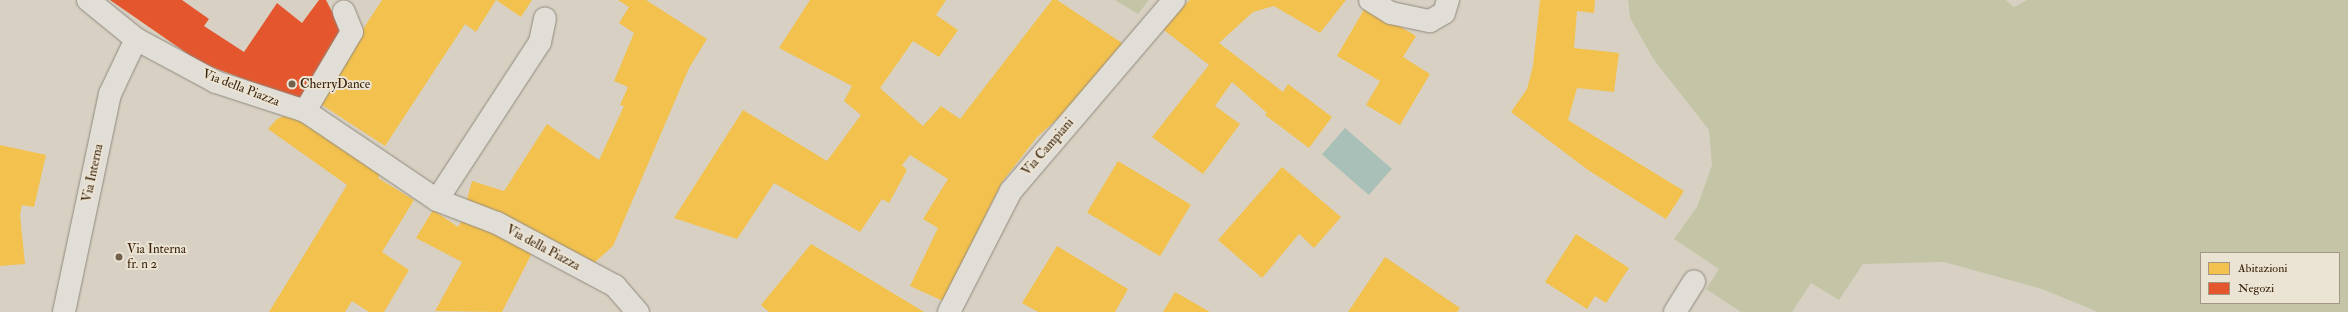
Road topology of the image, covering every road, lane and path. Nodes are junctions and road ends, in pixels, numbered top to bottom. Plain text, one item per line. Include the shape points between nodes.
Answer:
1 (88, 0) edge
2 (1174, 0) edge
3 (1370, 0) edge
4 (1448, 0) edge
5 (344, 12) dead end
6 (545, 19) dead end
7 (136, 39) junction
8 (305, 112) junction
9 (437, 200) junction
10 (1694, 282) dead end
11 (64, 312) edge
12 (638, 312) edge
13 (948, 312) edge
14 (1676, 312) edge

1 - 7 street, Via della Piazza
2 - 13 street, Via Campiani via 1011,191
3 - 4 street via 1391,13 1430,21 1444,13
5 - 8 street via 352,32
6 - 9 street via 540,42
7 - 8 street, Via della Piazza via 216,82
7 - 11 street, Via Interna via 110,94
8 - 9 street, Via della Piazza
9 - 12 street, Via della Piazza via 496,223 615,286
10 - 14 street

